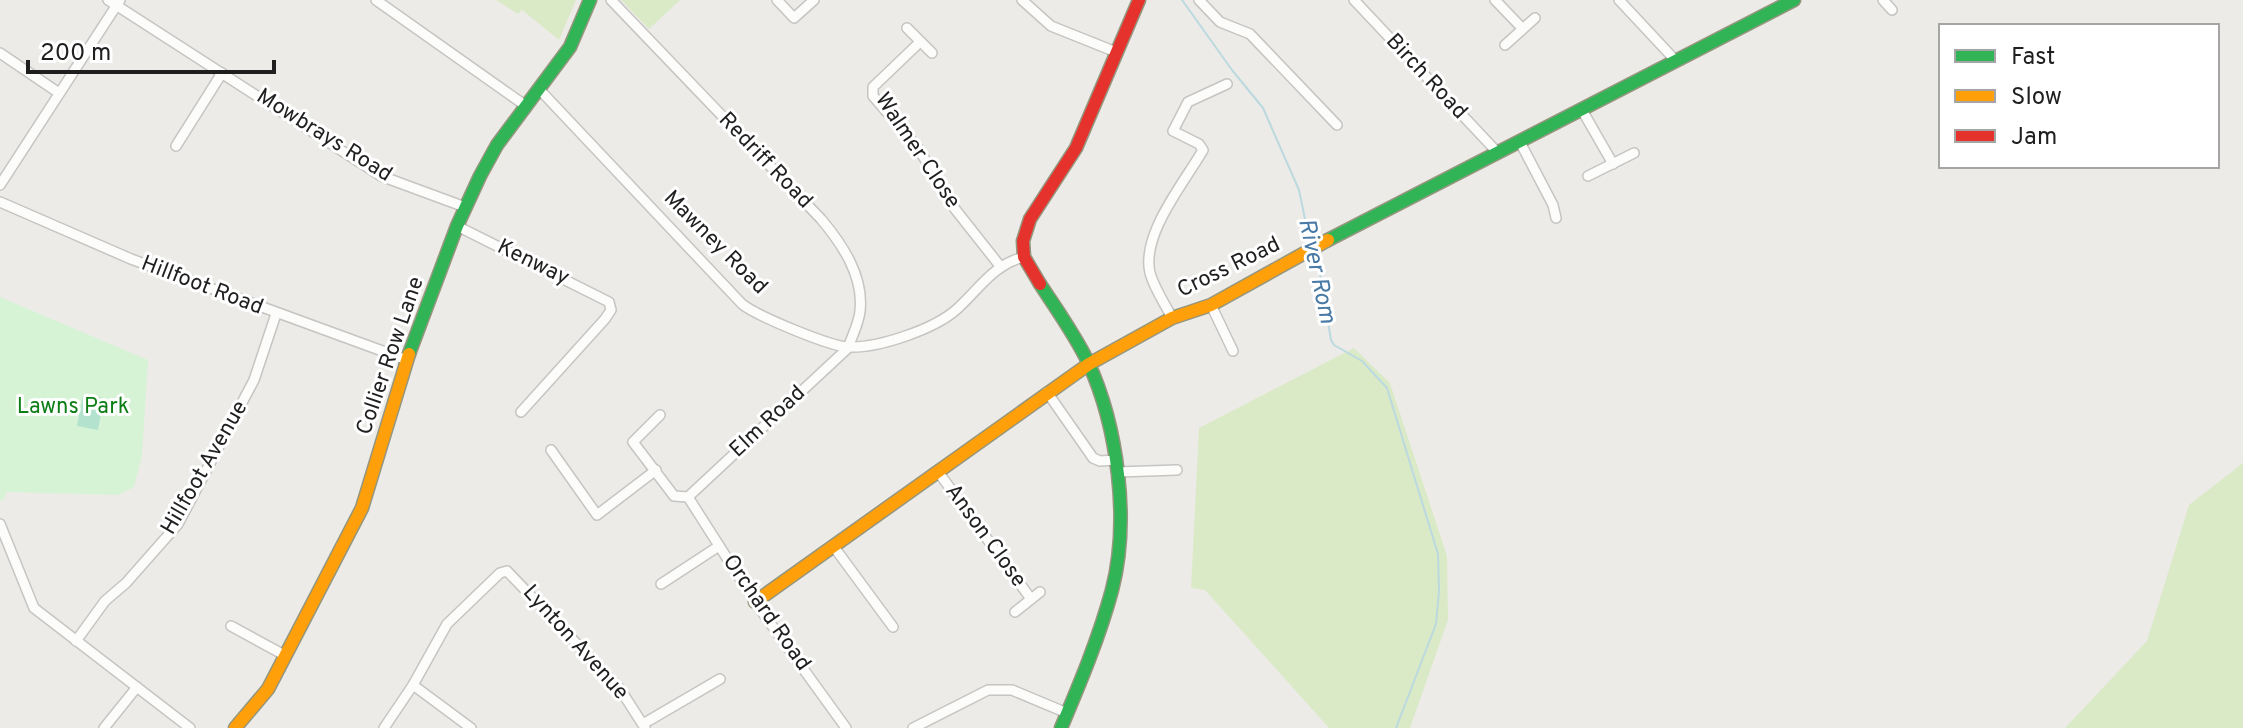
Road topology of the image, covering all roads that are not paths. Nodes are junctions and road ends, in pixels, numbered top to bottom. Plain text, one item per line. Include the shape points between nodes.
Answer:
1 (376, 0) edge
2 (590, 0) edge
3 (611, 0) edge
4 (777, 0) edge
5 (814, 0) edge
6 (1022, 0) edge
7 (1139, 0) edge
8 (1199, 0) edge
9 (1354, 0) edge
10 (1495, 0) edge
11 (1619, 0) edge
12 (1794, 0) edge
13 (1883, 0) edge
14 (115, 2) edge
15 (1892, 10) dead end
16 (1535, 18) dead end
17 (907, 28) dead end
18 (1522, 28) junction
19 (920, 42) junction
20 (1505, 45) dead end
21 (1116, 52) junction
22 (0, 53) edge
23 (932, 53) dead end
24 (1676, 61) junction
25 (222, 73) junction
26 (1227, 84) dead end
27 (539, 89) junction
28 (59, 93) junction
29 (526, 106) junction
30 (1582, 110) junction
31 (1337, 125) dead end
32 (1520, 142) junction
33 (176, 146) dead end
34 (1498, 153) junction
35 (1634, 153) dead end
36 (1613, 164) junction
37 (1588, 176) dead end
38 (0, 185) edge
39 (0, 202) edge
40 (465, 207) junction
41 (1556, 218) dead end
42 (457, 226) junction
43 (1024, 257) junction
44 (1000, 266) junction
45 (1211, 305) junction
46 (276, 314) junction
47 (1172, 318) junction
48 (848, 348) junction
49 (1233, 351) dead end
50 (407, 360) junction
51 (1089, 364) junction
52 (1047, 392) junction
53 (521, 412) dead end
54 (660, 415) dead end
55 (551, 450) dead end
56 (1117, 466) junction
57 (656, 470) junction
58 (1177, 470) dead end
59 (939, 473) junction
60 (688, 497) junction
61 (0, 524) edge
62 (3, 542) edge
63 (719, 546) junction
64 (834, 547) junction
65 (661, 584) dead end
66 (1040, 592) dead end
67 (1031, 599) junction
68 (755, 602) junction
69 (1015, 612) dead end
70 (231, 626) dead end
71 (893, 627) dead end
72 (76, 641) junction
73 (286, 656) junction
74 (720, 679) dead end
75 (413, 685) junction
76 (137, 687) junction
77 (1067, 713) junction
78 (644, 726) edge
79 (104, 728) edge
80 (190, 728) edge
81 (235, 728) edge
82 (384, 728) edge
83 (471, 728) edge
84 (846, 728) edge
85 (913, 728) edge
86 (1061, 728) edge

1 - 29 street
2 - 27 street, Collier Row Lane via 570,47
3 - 48 street, Redriff Road via 838,239 861,291 860,314
4 - 5 street via 794,18
6 - 21 street via 1051,26
7 - 21 street
8 - 31 street via 1220,22 1250,34
9 - 34 street, Birch Road
10 - 18 street
11 - 24 street
12 - 24 street, Cross Road
13 - 15 street
14 - 25 street, Mowbrays Road
14 - 28 street
16 - 18 street
17 - 19 street
18 - 20 street
19 - 23 street
19 - 44 street, Walmer Close via 873,87 873,96 918,148 955,209
21 - 43 street via 1076,148 1024,231
22 - 28 street
24 - 30 street, Cross Road
25 - 33 street
25 - 40 street, Mowbrays Road via 381,176
26 - 47 street via 1188,102 1173,131 1203,150 1152,236 1148,256 1151,275
27 - 29 street, Collier Row Lane
27 - 48 street, Mawney Road via 742,304
28 - 38 street
29 - 40 street, Collier Row Lane via 497,145
30 - 32 street, Cross Road
30 - 36 street
32 - 34 street, Cross Road
32 - 41 street
34 - 45 street, Cross Road
35 - 36 street
36 - 37 street
39 - 46 street, Hillfoot Road
40 - 42 street, Collier Row Lane
42 - 50 street, Collier Row Lane
42 - 53 street, Kenway via 609,302 605,319
43 - 44 street, Mawney Road
43 - 51 street
44 - 48 street, Mawney Road via 955,311 918,331
45 - 47 street, Cross Road
45 - 49 street
46 - 50 street, Hillfoot Road
46 - 72 street, Hillfoot Avenue via 254,380 178,524 105,601
47 - 51 street, Cross Road
48 - 60 street, Elm Road
50 - 73 street, Collier Row Lane via 362,508
51 - 52 street, Cross Road
51 - 56 street
52 - 56 street via 1093,458
52 - 59 street, Cross Road
54 - 57 street via 633,442
55 - 57 street via 597,515
56 - 58 street
56 - 77 street via 1119,549 1112,589
57 - 60 street, Orchard Road via 674,496
59 - 64 street, Cross Road
59 - 67 street, Anson Close
60 - 63 street, Orchard Road
61 - 62 street
62 - 72 street via 34,608
63 - 65 street
63 - 68 street, Orchard Road
64 - 68 street, Cross Road
64 - 71 street
66 - 67 street, Anson Close
67 - 69 street, Anson Close
68 - 84 street, Orchard Road
70 - 73 street
72 - 76 street
73 - 81 street, Collier Row Lane via 268,689
74 - 78 street
75 - 78 street, Lynton Avenue via 447,624 507,571 620,689
75 - 82 street, Lynton Avenue
75 - 83 street
76 - 79 street
76 - 80 street
77 - 85 street via 1012,690 988,690
77 - 86 street

